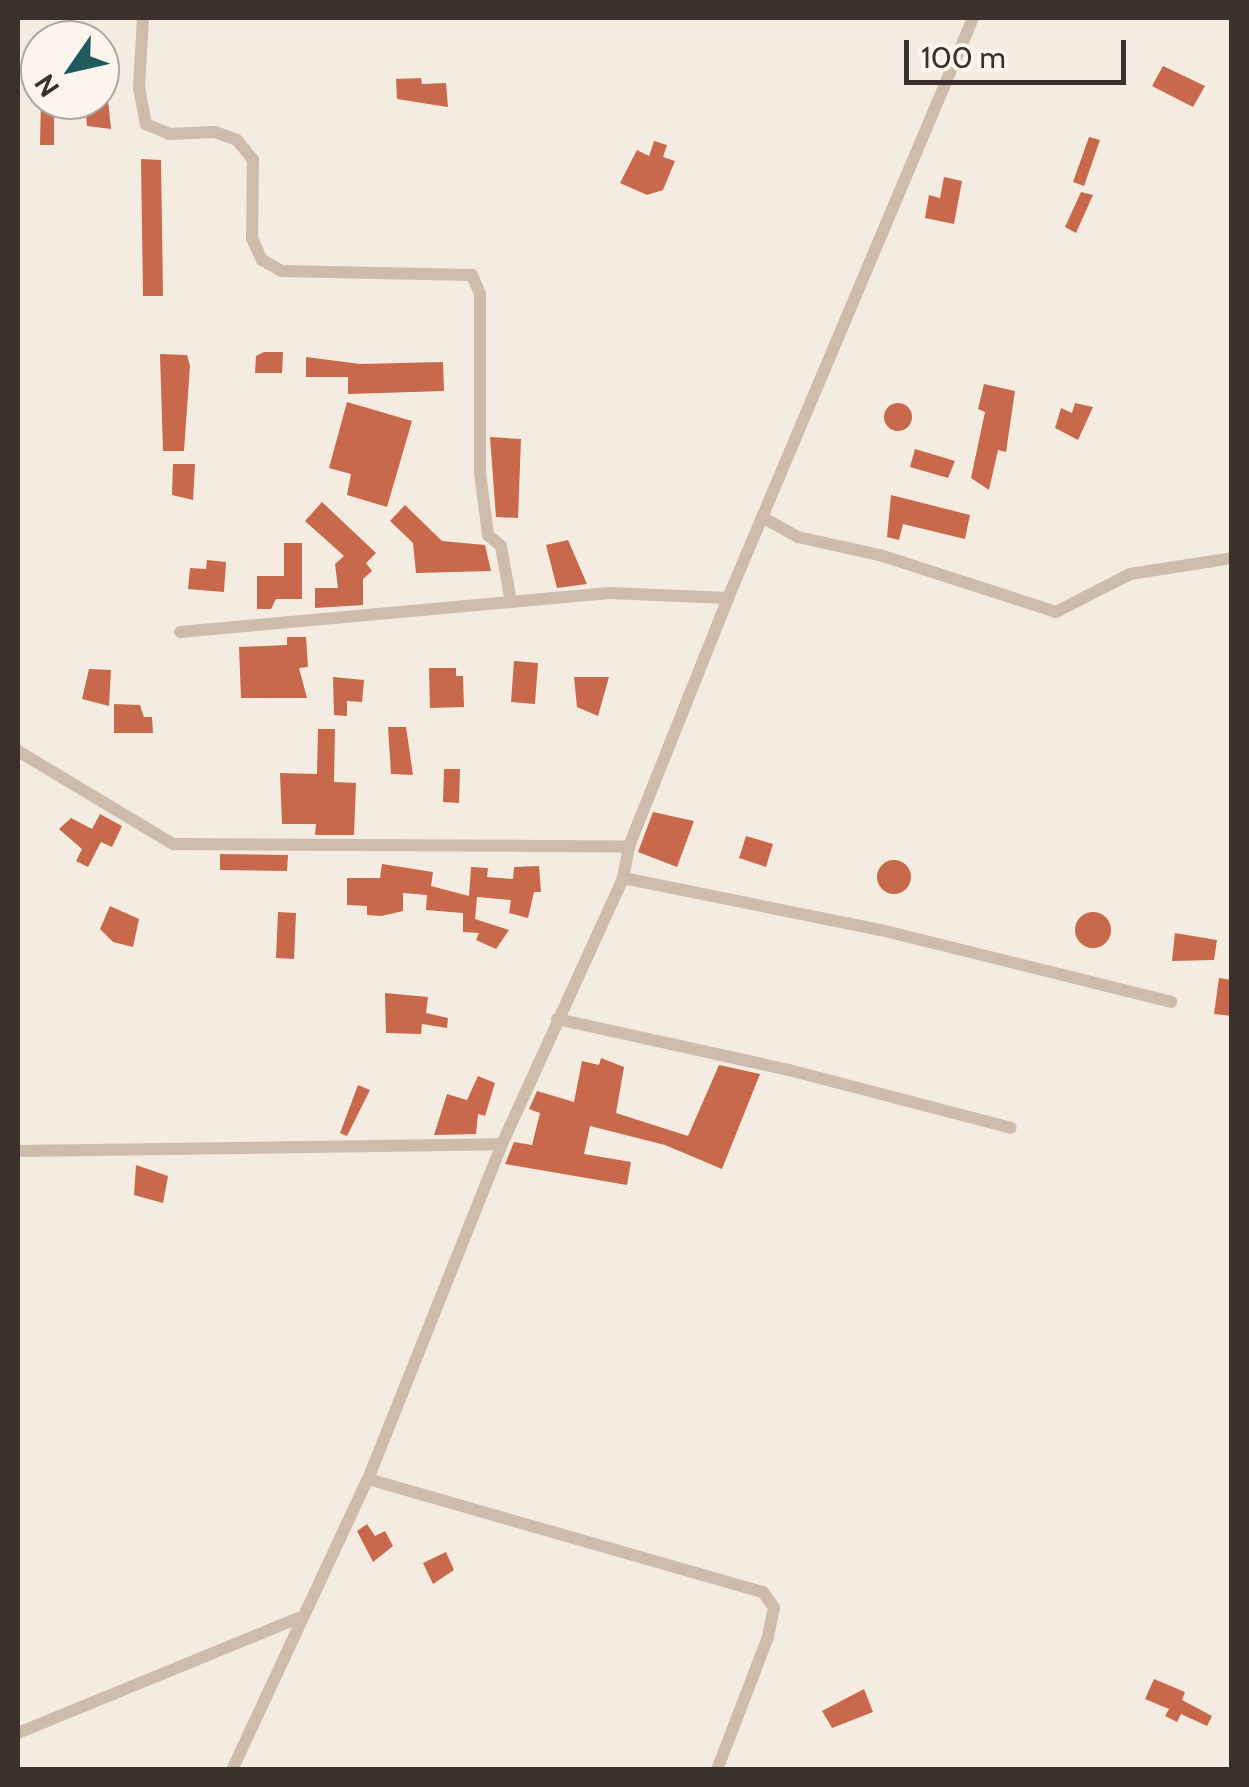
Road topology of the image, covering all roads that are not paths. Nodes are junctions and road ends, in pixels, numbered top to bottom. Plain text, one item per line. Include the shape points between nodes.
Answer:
1 (143, 18) edge
2 (973, 18) edge
3 (762, 517) junction
4 (1232, 558) edge
5 (728, 598) junction
6 (510, 602) junction
7 (180, 632) dead end
8 (18, 751) edge
9 (629, 846) junction
10 (622, 878) junction
11 (1172, 1002) dead end
12 (557, 1019) junction
13 (1010, 1128) dead end
14 (502, 1144) junction
15 (18, 1151) edge
16 (368, 1479) junction
17 (298, 1618) junction
18 (18, 1732) edge
19 (232, 1770) edge
20 (717, 1770) edge

1 - 6 street via 146,124 169,134 215,132 237,140 253,160 252,238 262,260 298,272 472,276 480,294 480,472 488,535 501,546
2 - 3 street
3 - 4 street via 798,536 1056,612 1130,574
3 - 5 street
5 - 6 street via 608,592
5 - 9 street
6 - 7 street
8 - 9 street via 172,844
9 - 10 street
10 - 11 street via 885,931
10 - 12 street
12 - 13 street
12 - 14 street
14 - 15 street
14 - 16 street
16 - 17 street
16 - 20 street via 763,1592 774,1608 768,1637
17 - 18 street
17 - 19 street

